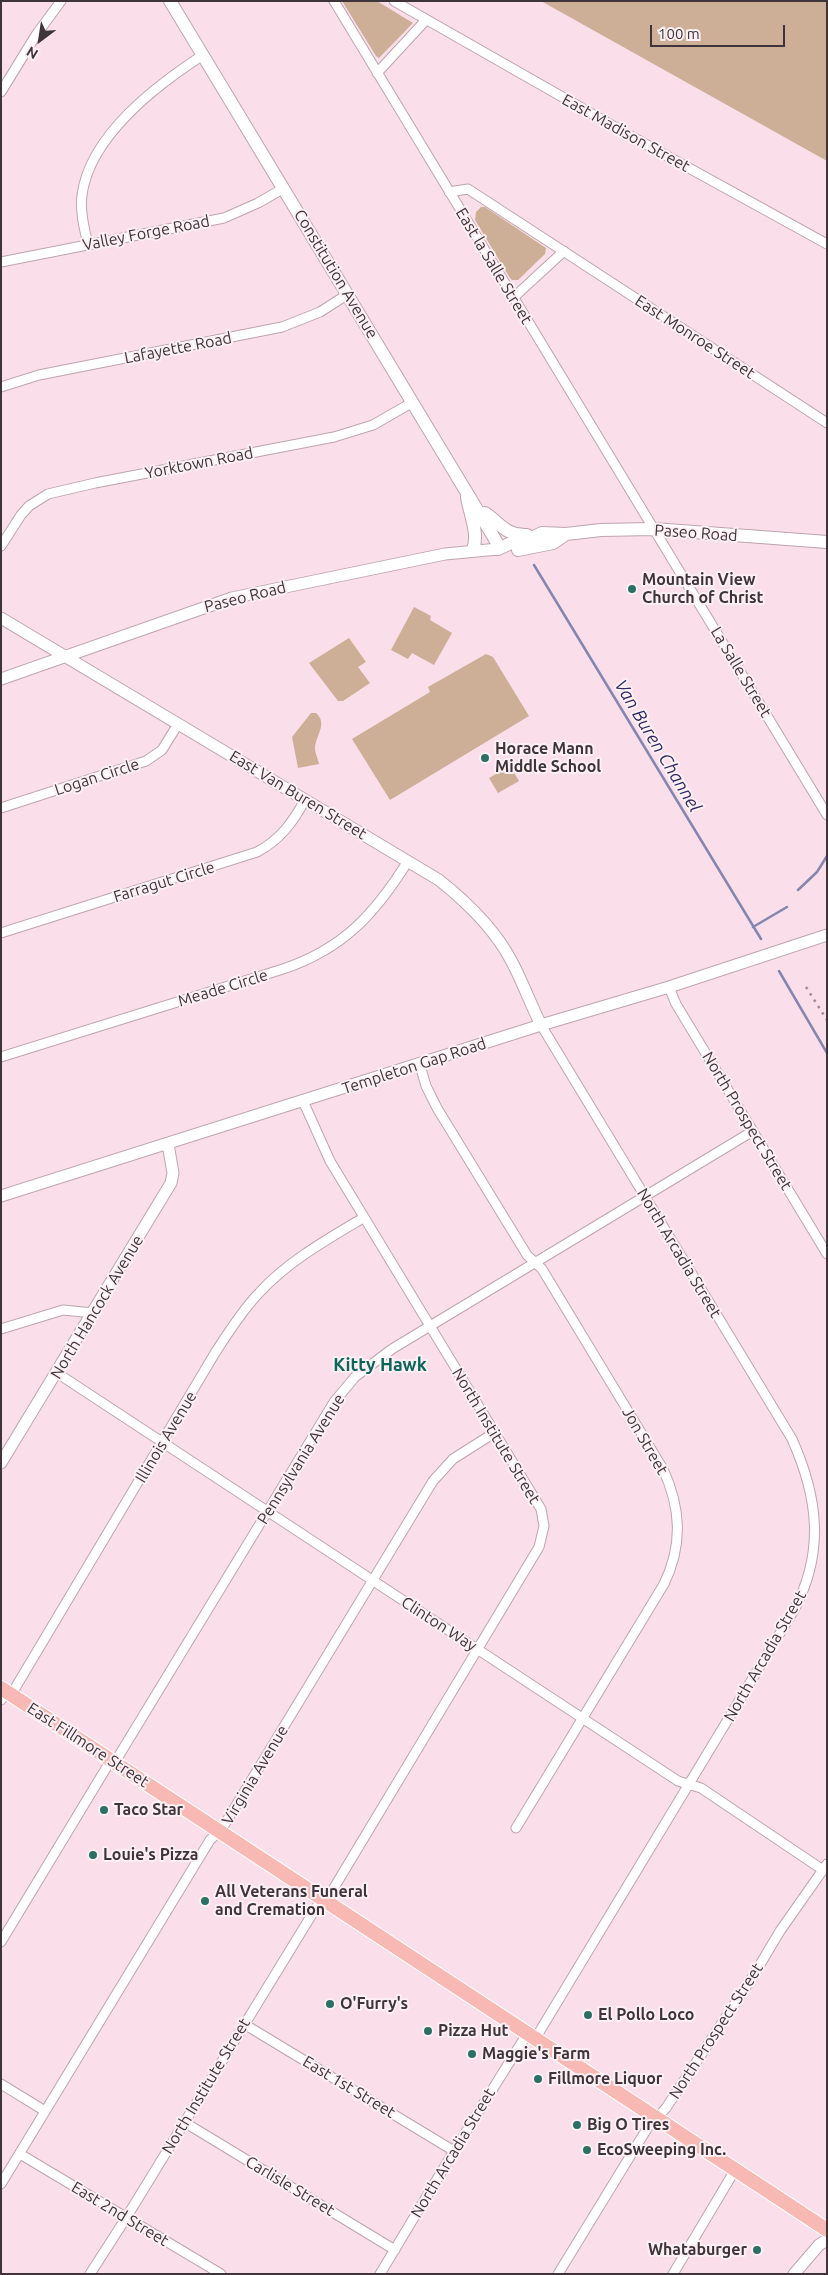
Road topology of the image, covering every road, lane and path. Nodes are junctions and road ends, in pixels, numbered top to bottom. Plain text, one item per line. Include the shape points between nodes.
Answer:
1 (61, 1) edge
2 (170, 1) edge
3 (334, 1) edge
4 (394, 1) edge
5 (426, 20) junction
6 (203, 55) junction
7 (377, 73) junction
8 (1, 92) edge
9 (284, 188) junction
10 (449, 192) junction
11 (88, 244) junction
12 (827, 244) edge
13 (564, 251) junction
14 (1, 262) edge
15 (348, 294) junction
16 (513, 298) junction
17 (1, 387) edge
18 (413, 402) junction
19 (827, 423) edge
20 (466, 490) junction
21 (477, 507) junction
22 (654, 529) junction
23 (542, 533) junction
24 (566, 534) junction
25 (827, 542) edge
26 (1, 546) edge
27 (498, 549) junction
28 (474, 550) junction
29 (1, 618) edge
30 (66, 657) junction
31 (1, 679) edge
32 (178, 724) junction
33 (305, 800) junction
34 (1, 808) edge
35 (827, 815) edge
36 (408, 861) junction
37 (1, 933) edge
38 (827, 935) edge
39 (669, 988) junction
40 (541, 1025) junction
41 (1, 1057) edge
42 (420, 1065) junction
43 (303, 1101) junction
44 (753, 1131) junction
45 (168, 1144) junction
46 (1, 1196) edge
47 (645, 1196) junction
48 (363, 1218) junction
49 (827, 1254) edge
50 (535, 1262) junction
51 (92, 1313) junction
52 (430, 1326) junction
53 (1, 1329) edge
54 (57, 1373) junction
55 (494, 1433) junction
56 (164, 1442) junction
57 (1, 1463) edge
58 (269, 1511) junction
59 (373, 1580) junction
60 (478, 1649) junction
61 (5, 1694) edge
62 (584, 1719) junction
63 (113, 1761) junction
64 (689, 1784) junction
65 (516, 1828) dead end
66 (219, 1832) junction
67 (825, 1867) edge
68 (324, 1899) junction
69 (1, 1942) edge
70 (244, 2024) junction
71 (531, 2036) junction
72 (1, 2084) edge
73 (45, 2111) junction
74 (656, 2118) junction
75 (184, 2122) junction
76 (454, 2151) junction
77 (20, 2154) junction
78 (736, 2170) junction
79 (1, 2184) edge
80 (126, 2218) junction
81 (827, 2230) edge
82 (827, 2240) edge
83 (395, 2250) junction
84 (90, 2274) edge
85 (221, 2274) edge
86 (380, 2274) edge
87 (558, 2274) edge
88 (673, 2274) edge
89 (794, 2274) edge

1 - 8 street via 36,34
2 - 6 main road, Constitution Avenue
3 - 7 street, East la Salle Street
4 - 5 street, East Madison Street
5 - 7 street
5 - 12 street, East Madison Street
6 - 9 main road, Constitution Avenue
6 - 11 street via 145,98 121,122 100,152 89,171 82,195 83,224
7 - 10 street, East la Salle Street
9 - 11 street, Valley Forge Road via 224,218
9 - 15 main road, Constitution Avenue
10 - 13 street, East Monroe Street via 468,188
10 - 16 street, East la Salle Street
11 - 14 street, Valley Forge Road
13 - 16 street
13 - 19 street, East Monroe Street
15 - 17 street, Lafayette Road via 320,312 282,327 39,375
15 - 18 main road, Constitution Avenue
16 - 22 street, East la Salle Street
18 - 20 main road, Constitution Avenue
18 - 26 street, Yorktown Road via 373,425 334,437 48,494 29,506
20 - 21 main road, Constitution Avenue
20 - 28 main road via 474,527
21 - 23 main road via 510,534
21 - 27 main road, Constitution Avenue
22 - 24 main road, Paseo Road
22 - 25 main road, Paseo Road
22 - 35 street, La Salle Street
23 - 24 main road, Paseo Road
23 - 27 main road, Paseo Road
24 - 27 main road, Paseo Road via 553,543 514,550
27 - 28 street, Paseo Road
28 - 30 street, Paseo Road via 232,598
29 - 30 street, East Van Buren Street
30 - 31 street, Paseo Road
30 - 32 street, East Van Buren Street
32 - 33 street, East Van Buren Street
32 - 34 street, Logan Circle via 162,750 146,761
33 - 36 street, East Van Buren Street
33 - 37 street, Farragut Circle via 283,832 270,846 257,852
36 - 40 street, East Van Buren Street via 459,895 484,922 512,963
36 - 41 street, Meade Circle via 386,896 363,922 318,956 283,970
38 - 39 street, Templeton Gap Road
39 - 40 street, Templeton Gap Road
39 - 44 street, North Prospect Street
40 - 42 street, Templeton Gap Road
40 - 47 street, North Arcadia Street
42 - 43 street, Templeton Gap Road
42 - 50 street, Jon Street via 437,1108 527,1255
43 - 45 street, Templeton Gap Road
43 - 48 street, North Institute Street via 330,1161
44 - 47 street, Pennsylvania Avenue
44 - 49 street, North Prospect Street
45 - 46 street, Templeton Gap Road
45 - 51 street, North Hancock Avenue via 173,1173 171,1183
47 - 50 street, Pennsylvania Avenue
47 - 64 street, North Arcadia Street via 792,1439 814,1504 815,1540 801,1597
48 - 52 street, North Institute Street
48 - 56 street, Illinois Avenue via 296,1260 257,1294 215,1353
50 - 52 street, Pennsylvania Avenue
50 - 62 street, Jon Street via 663,1469 674,1494 678,1518 676,1553 668,1574
51 - 53 street via 63,1310
51 - 54 street, North Hancock Avenue
52 - 55 street, North Institute Street
52 - 58 street, Pennsylvania Avenue via 378,1358 344,1389
54 - 56 street, Clinton Way
54 - 57 street, North Hancock Avenue
55 - 59 street, Virginia Avenue via 440,1471
55 - 60 street, North Institute Street via 541,1509 543,1533 539,1547
56 - 58 street, Clinton Way
56 - 61 street, Illinois Avenue
58 - 59 street, Clinton Way
58 - 63 street, Pennsylvania Avenue
59 - 60 street, Clinton Way
59 - 66 street, Virginia Avenue
60 - 62 street, Clinton Way
60 - 68 street, North Institute Street
61 - 63 main road, East Fillmore Street
62 - 64 street, Clinton Way via 678,1781
62 - 65 street, Jon Street
63 - 66 main road, East Fillmore Street
63 - 69 street, Pennsylvania Avenue
64 - 67 street, Clinton Way via 701,1788
64 - 71 street, North Arcadia Street
66 - 68 main road, East Fillmore Street
66 - 73 street, Virginia Avenue via 210,1840
67 - 74 street, North Prospect Street via 680,2087
68 - 70 street, North Institute Street
68 - 71 main road, East Fillmore Street
70 - 75 street, North Institute Street
70 - 76 street, East 1st Street
71 - 74 main road, East Fillmore Street
71 - 76 street, North Arcadia Street
72 - 73 street
73 - 77 street, Virginia Avenue
74 - 78 main road, East Fillmore Street
74 - 87 street, North Prospect Street
75 - 80 street, North Institute Street
75 - 83 street, Carlisle Street
76 - 83 street, North Arcadia Street
77 - 79 street, Virginia Avenue
77 - 80 street, East 2nd Street
78 - 81 main road, East Fillmore Street
78 - 88 street
80 - 84 street, North Institute Street
80 - 85 street, East 2nd Street
82 - 89 street
83 - 86 street, North Arcadia Street

